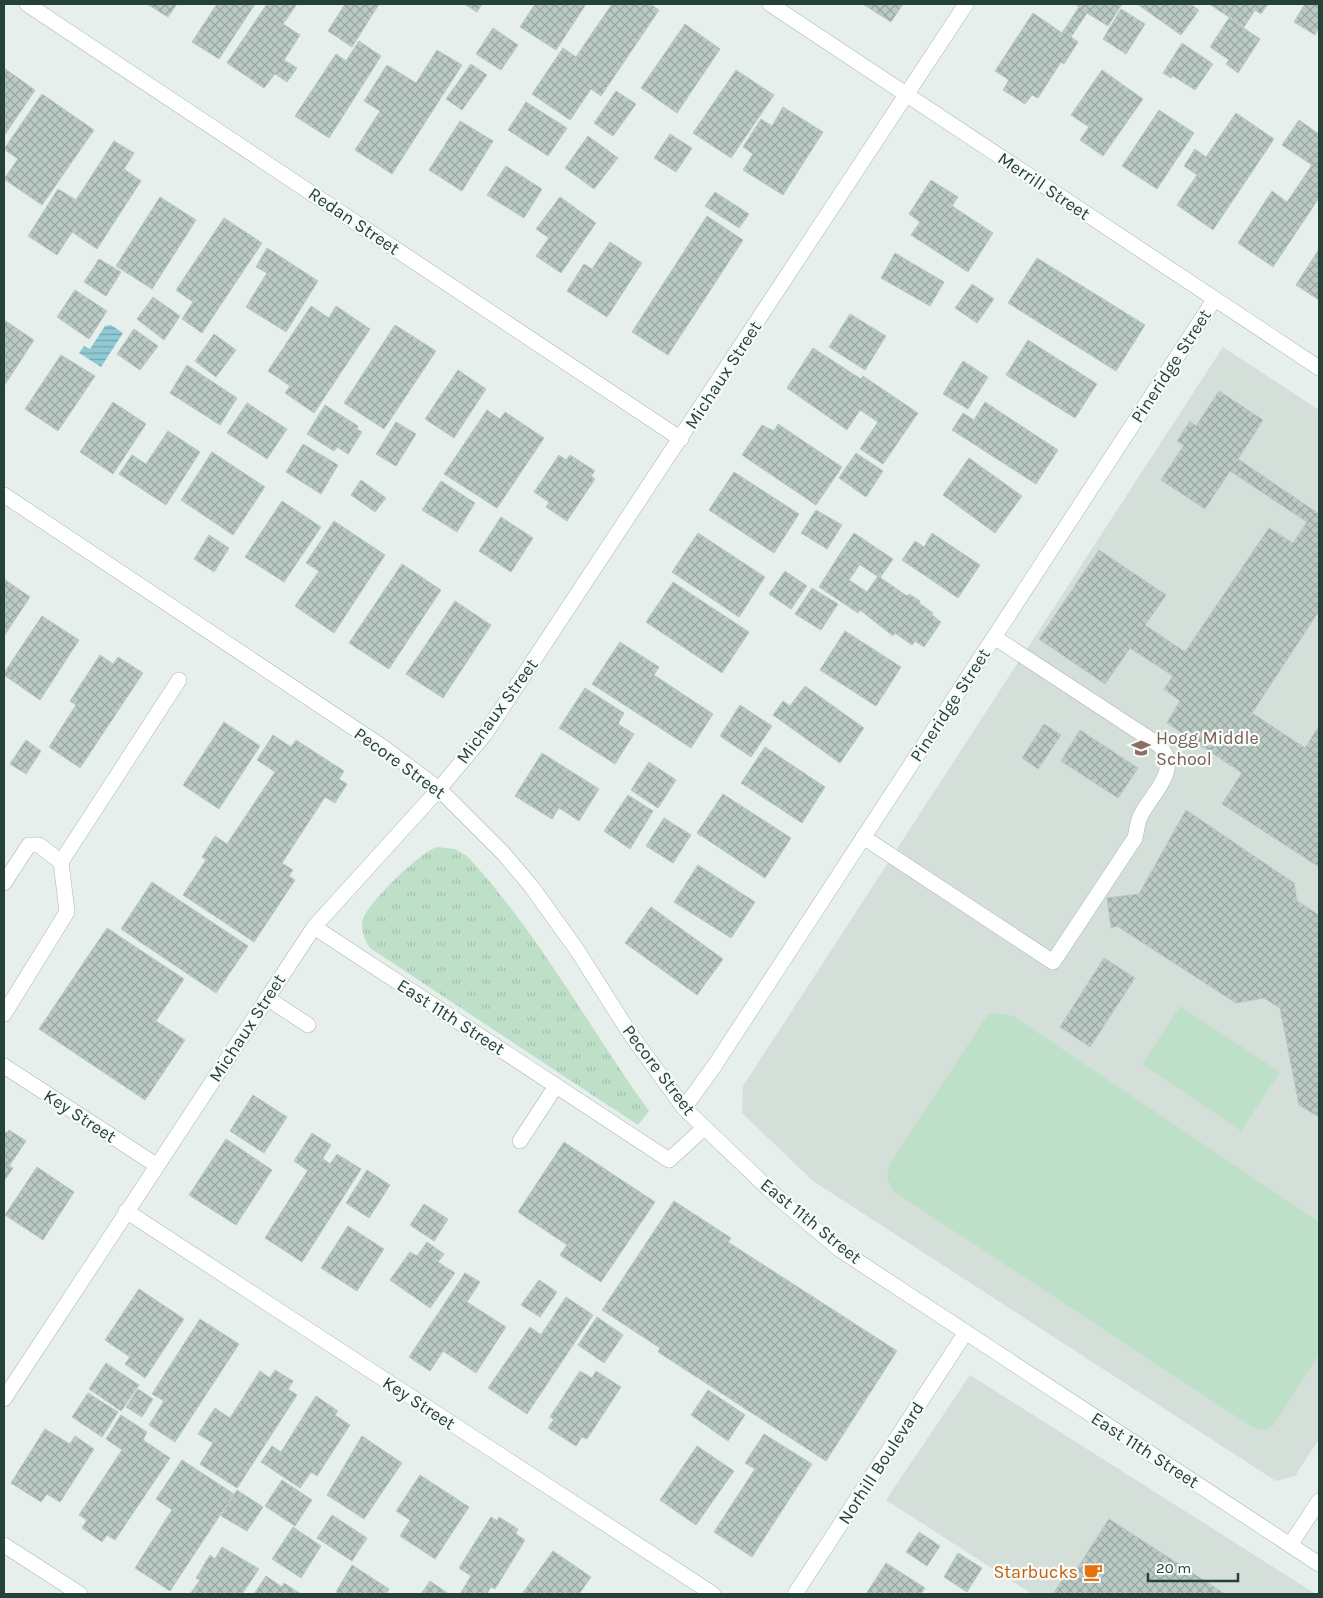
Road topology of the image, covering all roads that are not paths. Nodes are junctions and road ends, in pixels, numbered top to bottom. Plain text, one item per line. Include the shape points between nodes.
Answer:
1 (27, 4) edge
2 (770, 4) edge
3 (966, 4) edge
4 (907, 94) junction
5 (1214, 300) junction
6 (1319, 368) edge
7 (681, 439) junction
8 (4, 495) edge
9 (994, 637) junction
10 (179, 680) dead end
11 (439, 789) junction
12 (863, 837) junction
13 (60, 862) junction
14 (4, 883) edge
15 (314, 927) junction
16 (267, 998) junction
17 (4, 1014) edge
18 (308, 1025) dead end
19 (4, 1066) edge
20 (556, 1086) junction
21 (684, 1108) junction
22 (704, 1128) junction
23 (520, 1140) dead end
24 (156, 1165) junction
25 (126, 1211) junction
26 (966, 1332) junction
27 (4, 1399) edge
28 (1319, 1501) edge
29 (4, 1545) edge
30 (1290, 1545) junction
31 (1319, 1564) edge
32 (80, 1594) edge
33 (713, 1594) edge
34 (795, 1594) edge

1 - 7 street, Redan Street
2 - 4 street, Merrill Street
3 - 4 street, Michaux Street
4 - 5 street, Merrill Street
4 - 7 street, Michaux Street
5 - 6 street, Merrill Street
5 - 9 street, Pineridge Street
7 - 11 street, Michaux Street via 485,734
8 - 11 street, Pecore Street via 384,748
9 - 12 street, Pineridge Street
9 - 12 street via 1165,751 1166,777 1140,816 1135,838 1053,962
10 - 13 street
11 - 15 street, Michaux Street
11 - 21 street, Pecore Street via 531,886
12 - 21 street, Pineridge Street
13 - 14 street via 39,845 28,845
13 - 17 street via 67,912
15 - 16 street, Michaux Street
15 - 20 street, East 11th Street
16 - 18 street
16 - 24 street, Michaux Street
19 - 24 street, Key Street
20 - 22 street, East 11th Street via 669,1160
20 - 23 street
21 - 22 street, Pecore Street
22 - 26 street, East 11th Street via 774,1194 839,1248
24 - 25 street, Michaux Street
25 - 27 street, Michaux Street
25 - 33 street, Key Street
26 - 30 street, East 11th Street
26 - 34 street, Norhill Boulevard
28 - 30 street
29 - 32 street
30 - 31 street, East 11th Street

